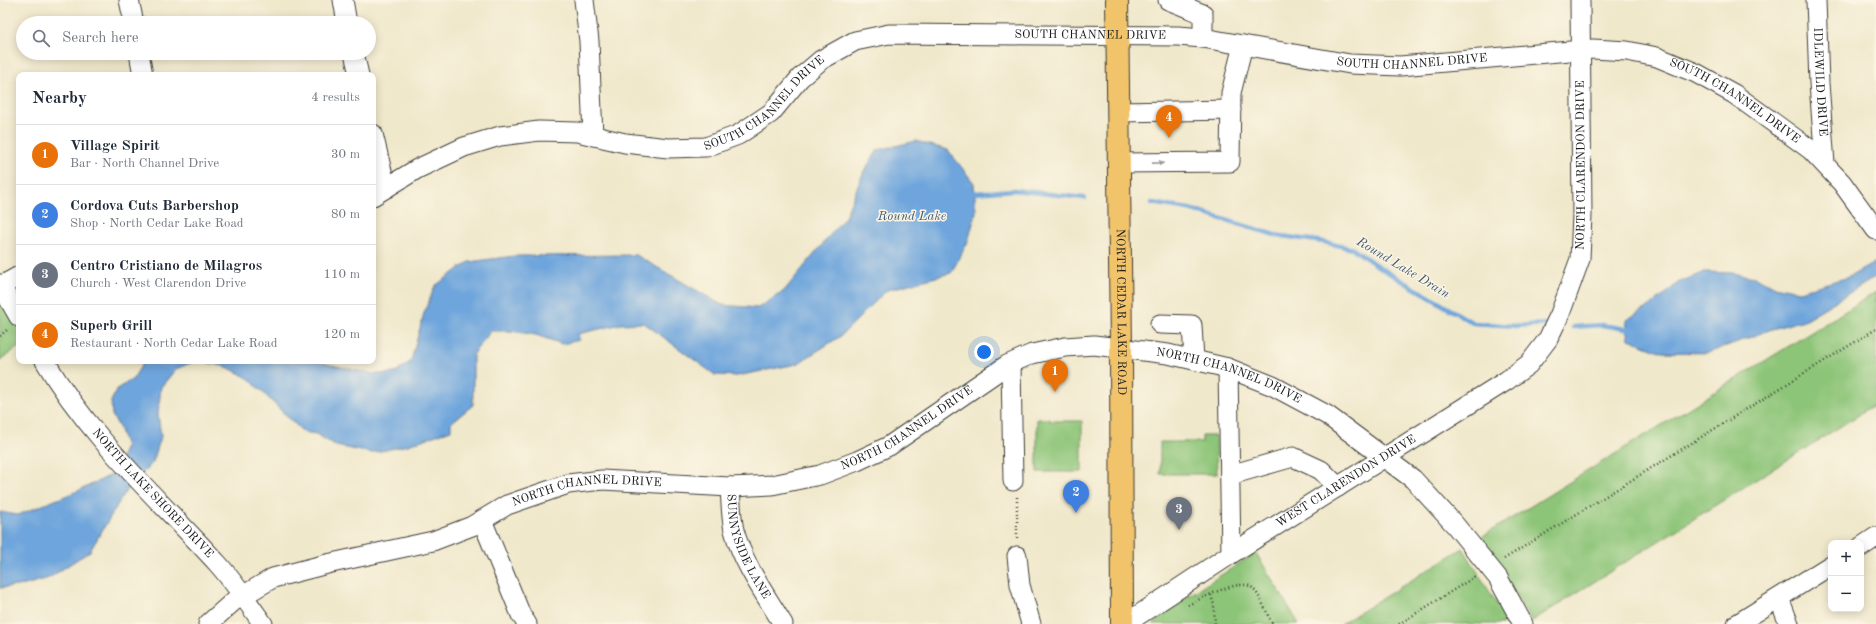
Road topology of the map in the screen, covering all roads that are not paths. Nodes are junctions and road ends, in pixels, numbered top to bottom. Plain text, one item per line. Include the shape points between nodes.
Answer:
1 (129, 0) edge
2 (343, 0) edge
3 (584, 0) edge
4 (1117, 0) edge
5 (1168, 0) edge
6 (1580, 0) edge
7 (1816, 0) edge
8 (132, 16) edge
9 (346, 16) edge
10 (1117, 35) junction
11 (1203, 38) junction
12 (1244, 45) junction
13 (1580, 50) junction
14 (140, 60) edge
15 (356, 60) edge
16 (142, 72) edge
17 (358, 72) edge
18 (1231, 110) junction
19 (1118, 112) junction
20 (593, 136) junction
21 (376, 163) edge
22 (1119, 163) junction
23 (1825, 164) junction
24 (379, 192) edge
25 (1876, 230) edge
26 (16, 278) edge
27 (1, 285) edge
28 (14, 323) edge
29 (1160, 324) dead end
30 (1555, 326) joint
31 (1121, 348) junction
32 (1194, 360) junction
33 (47, 364) edge
34 (1011, 364) junction
35 (1228, 368) junction
36 (1385, 458) junction
37 (1230, 475) junction
38 (1013, 482) road end
39 (730, 487) junction
40 (1338, 487) junction
41 (482, 520) junction
42 (1876, 537) edge
43 (1864, 545) edge
44 (1231, 554) junction
45 (1017, 556) road end
46 (1828, 567) edge
47 (243, 596) junction
48 (1779, 598) junction
49 (208, 624) edge
50 (263, 624) edge
51 (527, 624) edge
52 (783, 624) edge
53 (1031, 624) edge
54 (1123, 624) edge
55 (1523, 624) edge
56 (1737, 624) edge
57 (1790, 624) edge

1 - 8 street
2 - 9 street
3 - 20 street via 589,41
4 - 10 main road, NORTH CEDAR LAKE ROAD
5 - 11 street via 1203,14
6 - 13 street, NORTH CLARENDON DRIVE
7 - 23 street, IDLEWILD DRIVE via 1818,82
10 - 11 street, SOUTH CHANNEL DRIVE
10 - 19 main road, NORTH CEDAR LAKE ROAD
10 - 20 street, SOUTH CHANNEL DRIVE via 889,34 855,42 822,60 800,78 771,113 738,135 706,147 668,148
11 - 12 street, SOUTH CHANNEL DRIVE
12 - 13 street, SOUTH CHANNEL DRIVE via 1350,64 1400,66
12 - 18 street via 1231,93
13 - 23 street, SOUTH CHANNEL DRIVE via 1627,51 1657,57 1696,73 1734,94 1811,150
13 - 30 street, NORTH CLARENDON DRIVE via 1580,259
14 - 16 street
15 - 17 street
18 - 19 street
22 -> 18 street via 1230,162
19 - 22 main road, NORTH CEDAR LAKE ROAD
20 - 24 street, SOUTH CHANNEL DRIVE via 577,132 539,131 500,136 464,147 417,169
21 - 24 street
22 - 31 main road, NORTH CEDAR LAKE ROAD
23 - 25 street, SOUTH CHANNEL DRIVE
26 - 27 street
27 - 28 street
29 - 32 street via 1192,325
30 - 36 street, WEST CLARENDON DRIVE via 1548,340 1529,364
31 - 32 street, NORTH CHANNEL DRIVE
31 - 34 street, NORTH CHANNEL DRIVE via 1094,344 1065,347 1032,354
31 - 54 main road, NORTH CEDAR LAKE ROAD
32 - 35 street, NORTH CHANNEL DRIVE
33 - 47 street, NORTH LAKE SHORE DRIVE via 54,378 116,458 218,564
34 - 38 street
34 - 39 street, NORTH CHANNEL DRIVE via 889,446 857,462 820,475 772,486
35 - 36 street, NORTH CHANNEL DRIVE via 1273,386 1327,415
35 - 37 street
36 - 40 street, WEST CLARENDON DRIVE
36 - 55 street, NORTH CHANNEL DRIVE via 1413,480 1455,525 1498,578
37 - 40 street via 1293,457 1321,470
37 - 44 street
39 - 41 street, NORTH CHANNEL DRIVE via 602,480 568,484 506,505
39 - 52 street, SUNNYSIDE LANE via 734,528 740,549 756,581
40 - 44 street, WEST CLARENDON DRIVE
41 - 47 street, NORTH CHANNEL DRIVE via 433,541 273,578
41 - 51 street
42 - 43 street
44 - 54 street, WEST CLARENDON DRIVE
45 - 53 street via 1020,585
46 - 48 street
47 - 49 street, NORTH CHANNEL DRIVE
47 - 50 street, NORTH LAKE SHORE DRIVE
48 - 56 street
48 - 57 street

